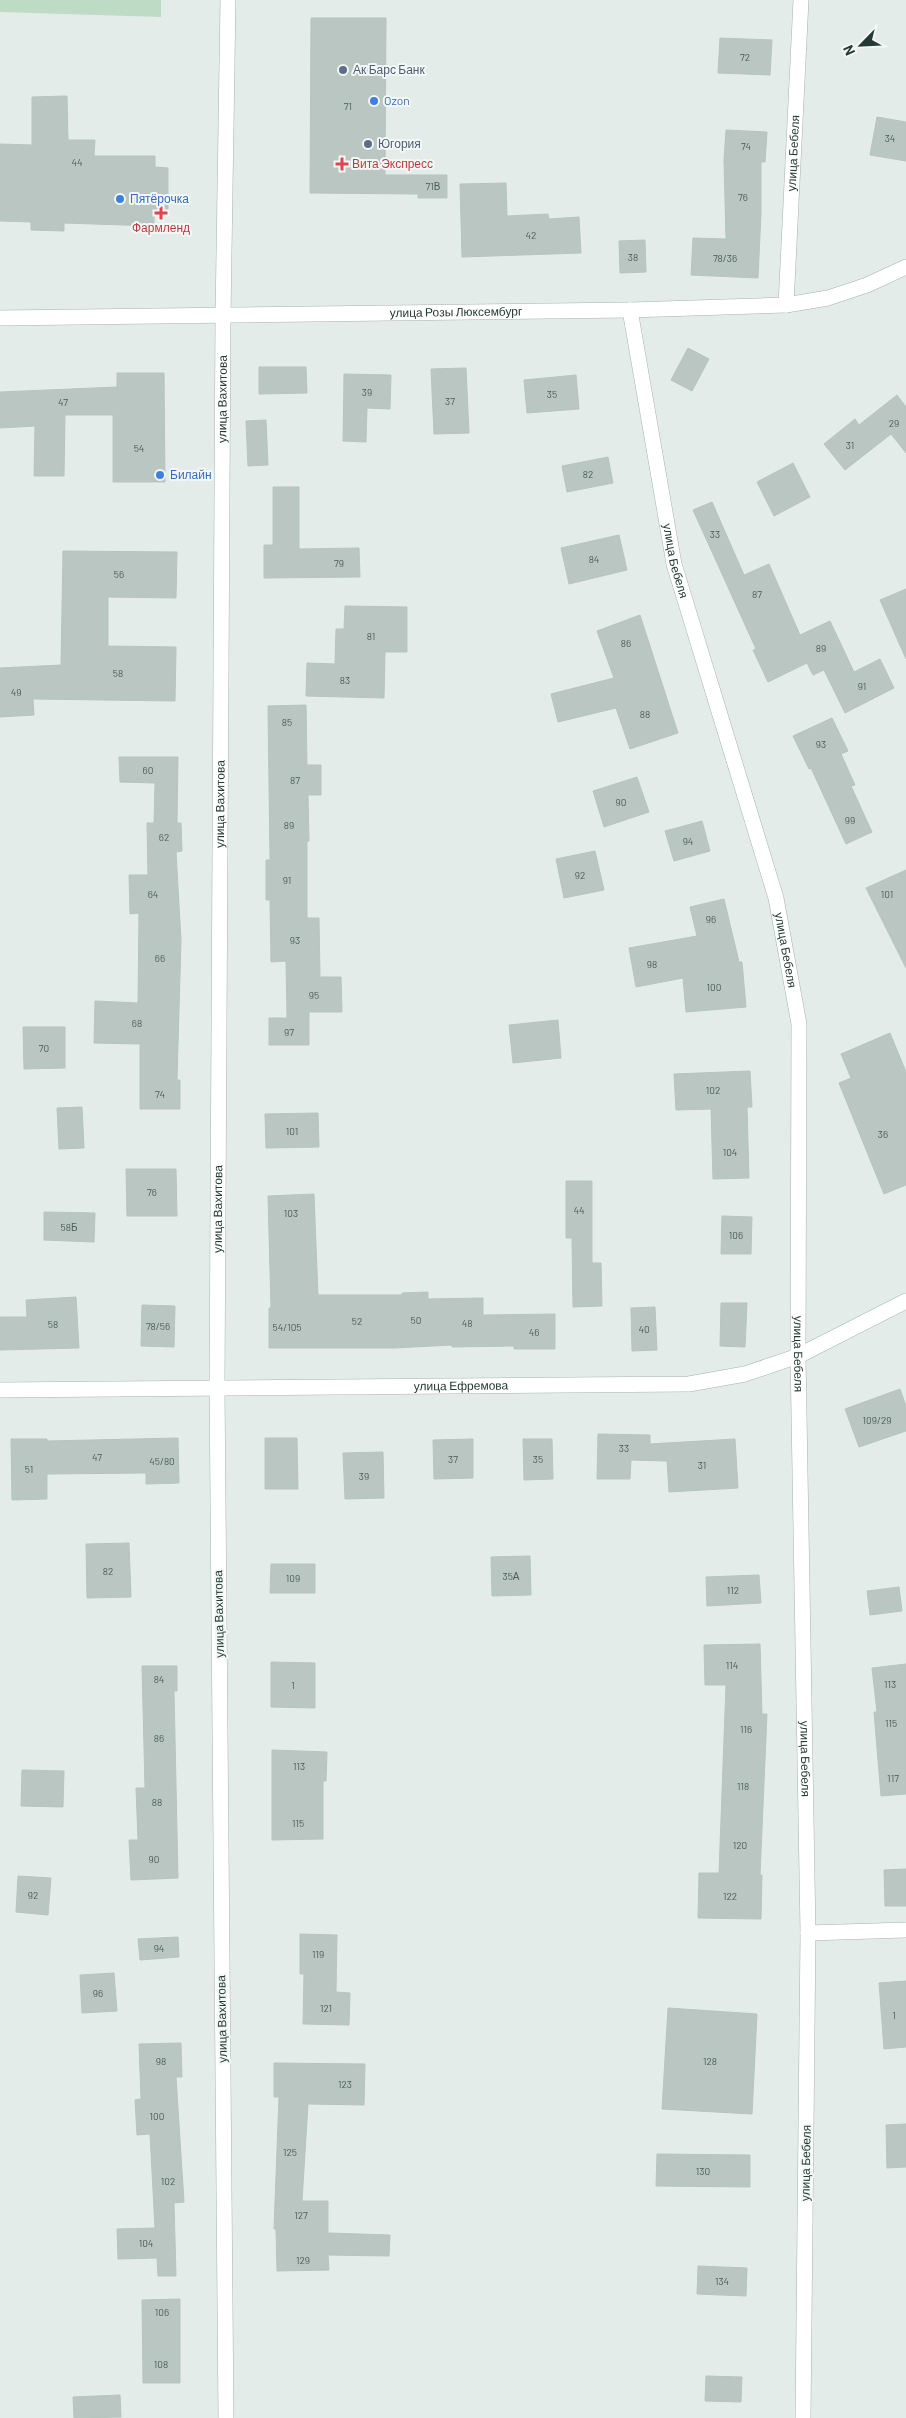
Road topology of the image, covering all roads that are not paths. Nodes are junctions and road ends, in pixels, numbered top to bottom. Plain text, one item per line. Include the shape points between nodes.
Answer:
1 (228, 0) edge
2 (801, 0) edge
3 (906, 267) edge
4 (786, 304) junction
5 (630, 310) junction
6 (223, 316) junction
7 (0, 318) edge
8 (906, 1301) edge
9 (798, 1356) junction
10 (217, 1386) junction
11 (0, 1390) edge
12 (906, 1930) edge
13 (808, 1933) junction
14 (226, 2418) edge
15 (803, 2418) edge

1 - 6 street, улица Вахитова
2 - 4 street, улица Бебеля
3 - 4 street, улица Розы Люксембург via 828,298
4 - 5 street, улица Розы Люксембург
5 - 6 street, улица Розы Люксембург
5 - 9 street, улица Бебеля via 674,564 776,898 800,1024
6 - 7 street, улица Розы Люксембург
6 - 10 street, улица Вахитова
8 - 9 street, улица Ефремова
9 - 10 street, улица Ефремова via 745,1374 689,1384
9 - 13 street, улица Бебеля
10 - 11 street, улица Ефремова
10 - 14 street, улица Вахитова
12 - 13 street
13 - 15 street, улица Бебеля

